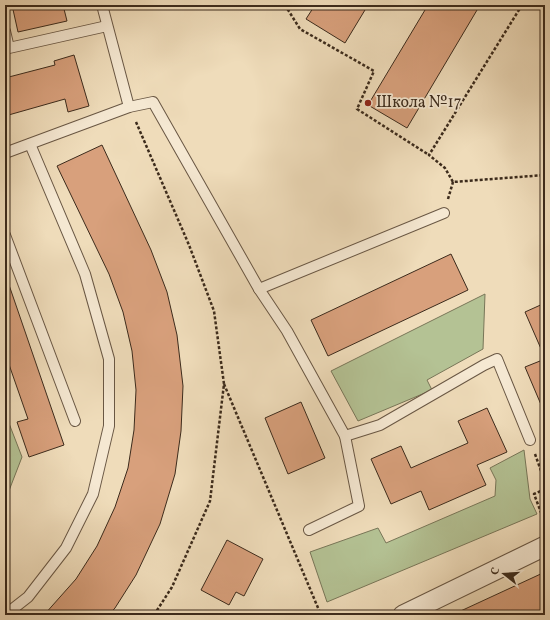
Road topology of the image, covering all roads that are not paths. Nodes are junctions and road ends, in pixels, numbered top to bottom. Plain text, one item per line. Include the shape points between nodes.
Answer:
1 (102, 5) edge
2 (107, 26) junction
3 (5, 31) edge
4 (129, 107) junction
5 (30, 144) junction
6 (5, 153) edge
7 (444, 213) dead end
8 (5, 235) edge
9 (259, 289) junction
10 (74, 421) dead end
11 (345, 436) junction
12 (530, 440) road end
13 (309, 530) dead end
14 (545, 546) edge
15 (5, 615) edge
16 (403, 615) edge

1 - 2 lane
2 - 3 lane via 9,48
2 - 4 lane
4 - 5 lane
4 - 9 lane via 153,102
5 - 6 lane
5 - 15 lane via 87,281 109,359 109,426 93,494 66,548 28,597
7 - 9 lane
8 - 10 lane
9 - 11 lane via 287,330
11 - 12 lane via 380,424 497,359
11 - 13 lane via 359,506
14 - 16 street

